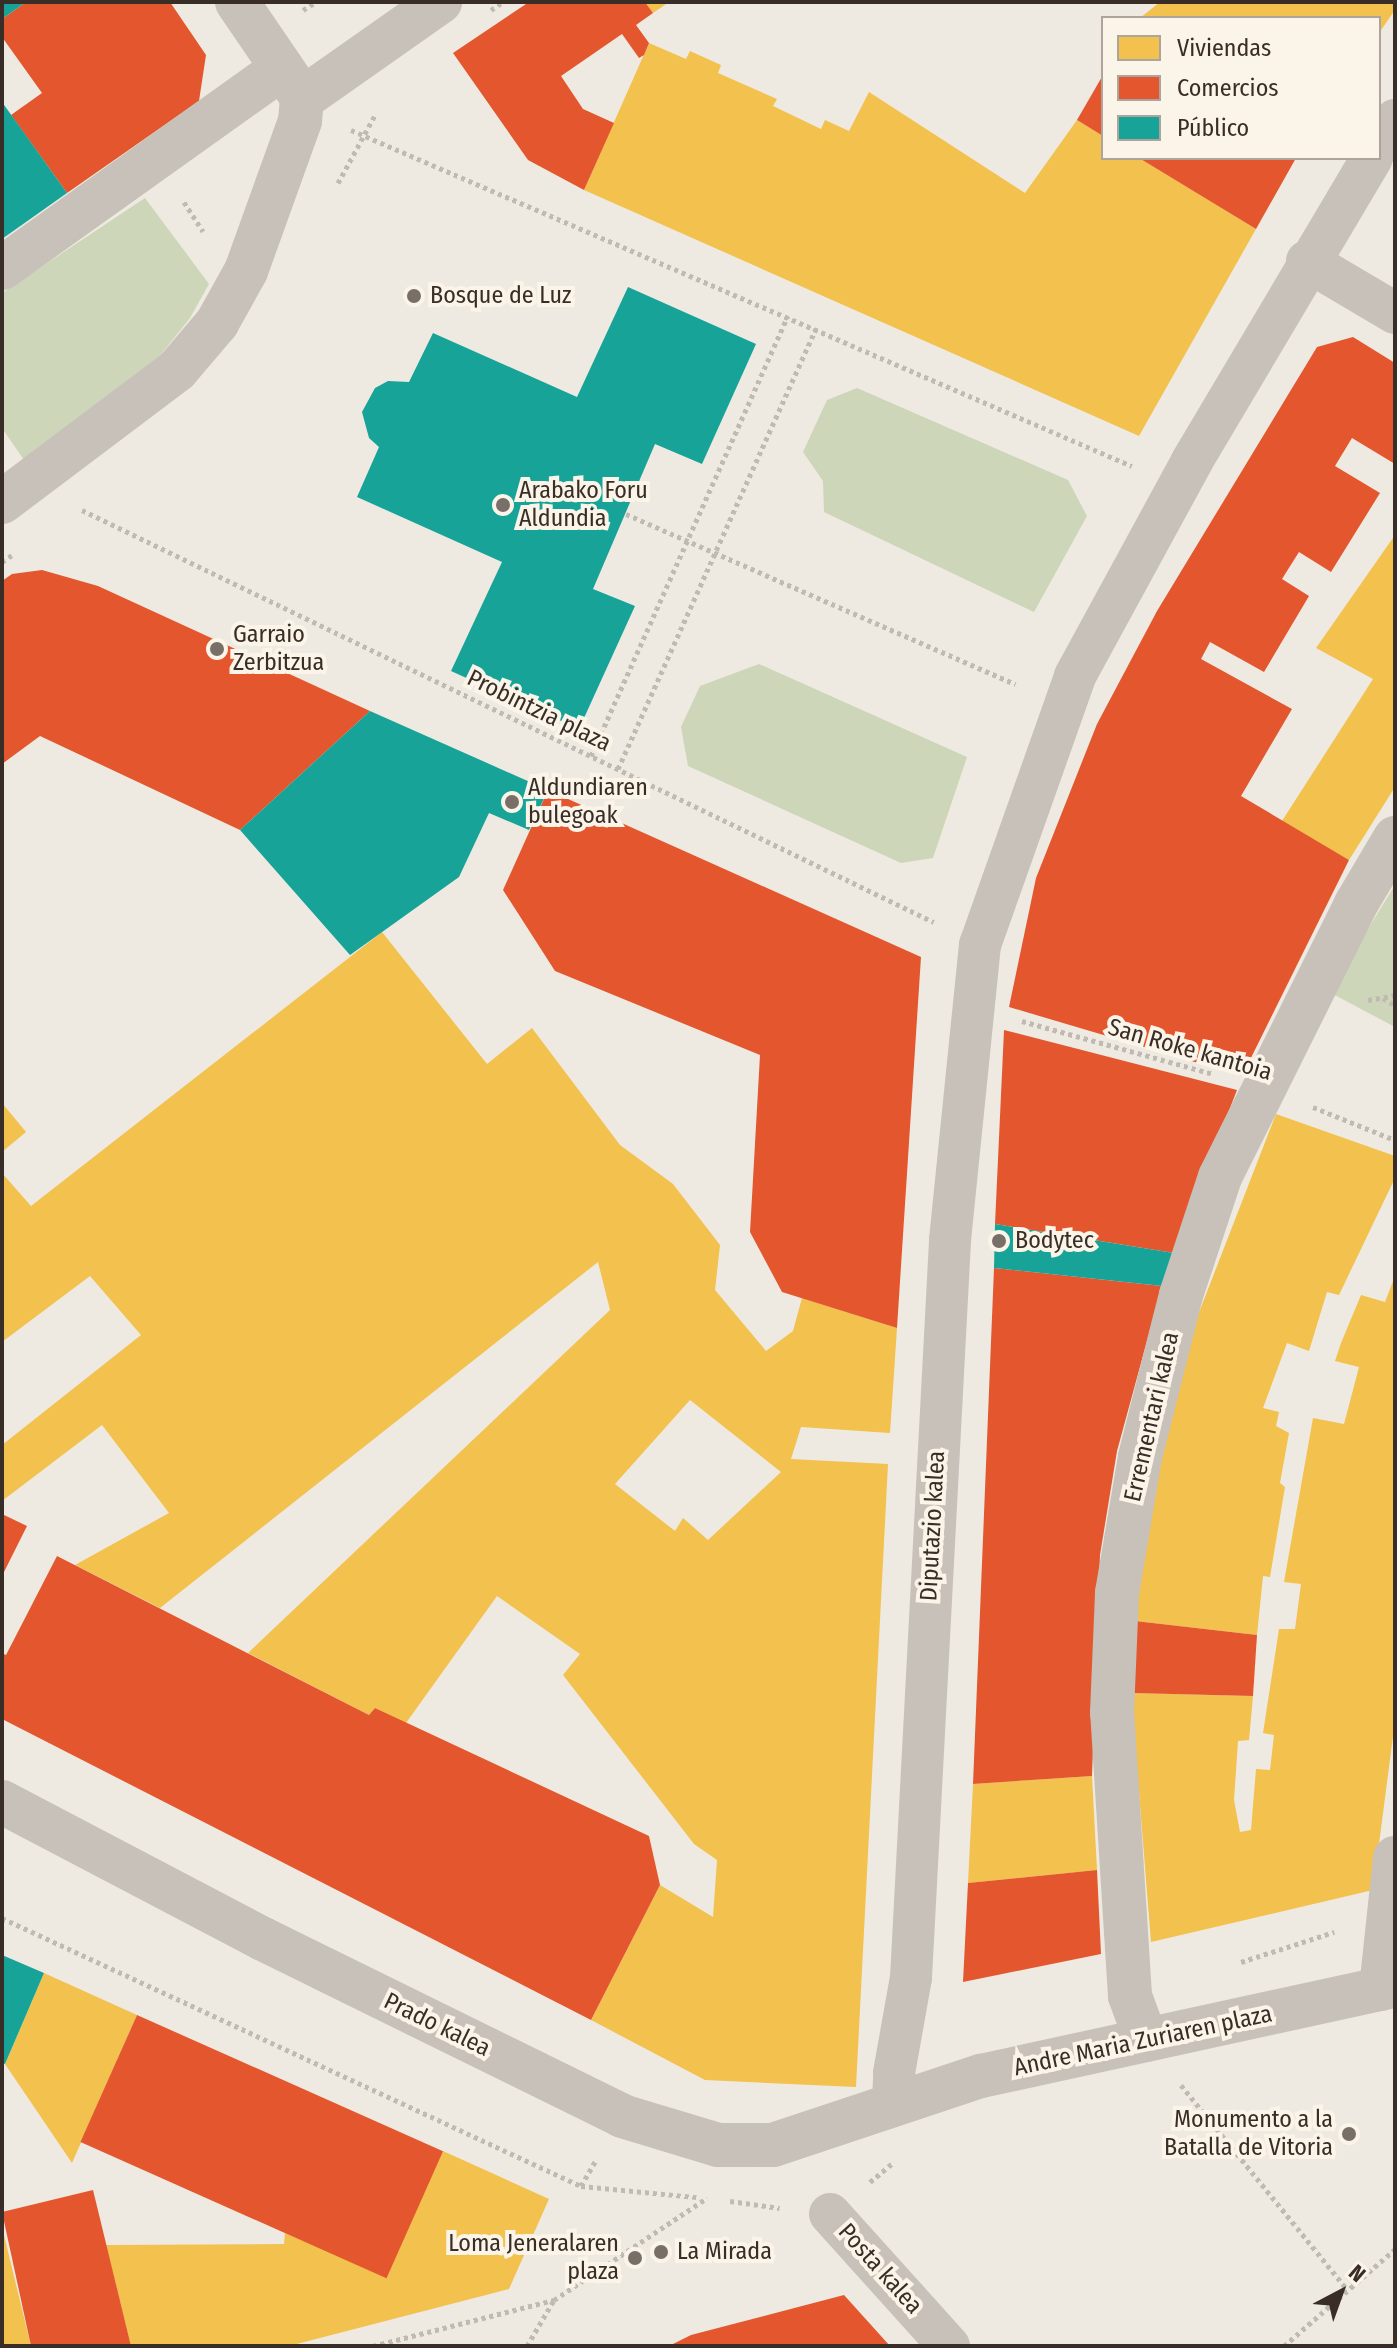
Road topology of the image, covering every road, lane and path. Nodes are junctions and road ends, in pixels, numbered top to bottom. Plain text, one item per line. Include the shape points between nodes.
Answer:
1 (237, 2) edge
2 (440, 2) edge
3 (292, 83) junction
4 (1395, 120) edge
5 (362, 132) dead end
6 (1381, 143) edge
7 (1371, 160) edge
8 (1307, 261) junction
9 (2, 268) edge
10 (1395, 313) edge
11 (788, 316) junction
12 (816, 328) junction
13 (1179, 486) junction
14 (2, 502) edge
15 (82, 510) dead end
16 (626, 514) dead end
17 (687, 541) junction
18 (714, 553) junction
19 (1065, 705) junction
20 (591, 756) junction
21 (617, 769) junction
22 (1395, 838) edge
23 (976, 975) junction
24 (1382, 998) dead end
25 (1395, 1005) edge
26 (1266, 1089) junction
27 (1395, 1140) edge
28 (2, 1802) edge
29 (1395, 1858) edge
30 (1388, 1915) junction
31 (2, 1918) edge
32 (1236, 1963) dead end
33 (1388, 1987) edge
34 (1146, 2040) junction
35 (893, 2090) junction
36 (707, 2198) junction
37 (830, 2214) joint
38 (1395, 2249) edge
39 (1347, 2289) junction
40 (554, 2300) junction
41 (373, 2346) edge
42 (527, 2346) edge
43 (949, 2346) edge
44 (1284, 2346) edge

1 - 3 street
2 - 3 street
3 - 9 street
3 - 14 street via 300,121 246,271 217,323 177,370
4 - 6 street
5 - 11 path
7 - 8 street, Diputazio kalea
8 - 10 street
8 - 13 street, Diputazio kalea
11 - 12 path
11 - 17 path
12 - 13 path
12 - 18 path
13 - 19 street, Diputazio kalea via 1075,676
15 - 20 path, Probintzia plaza
16 - 17 path
17 - 18 path
17 - 20 path
18 - 19 path
18 - 21 path
19 - 23 street, Diputazio kalea
20 - 21 path, Probintzia plaza
21 - 23 path, Probintzia plaza
22 - 26 street, Errementari kalea via 1356,904
23 - 26 path, San Roke kantoia via 1006,1017
23 - 35 street, Diputazio kalea via 950,1240 911,1978
24 - 25 path
26 - 27 path, San Roke kantoia
26 - 34 street, Errementari kalea via 1220,1177 1181,1295 1140,1457 1117,1593 1112,1713 1118,1865 1130,1996
28 - 35 street, Prado kalea via 263,1939 665,2133 718,2145 773,2145
29 - 30 street
30 - 32 path
30 - 33 street
31 - 36 path, Posta kalea via 581,2186
33 - 34 street, Andre Maria Zuriaren plaza
34 - 35 street, Andre Maria Zuriaren plaza
34 - 39 path
36 - 37 path, Posta kalea
36 - 40 path
37 - 43 street, Posta kalea
38 - 39 path
39 - 44 path
40 - 41 path
40 - 42 path

